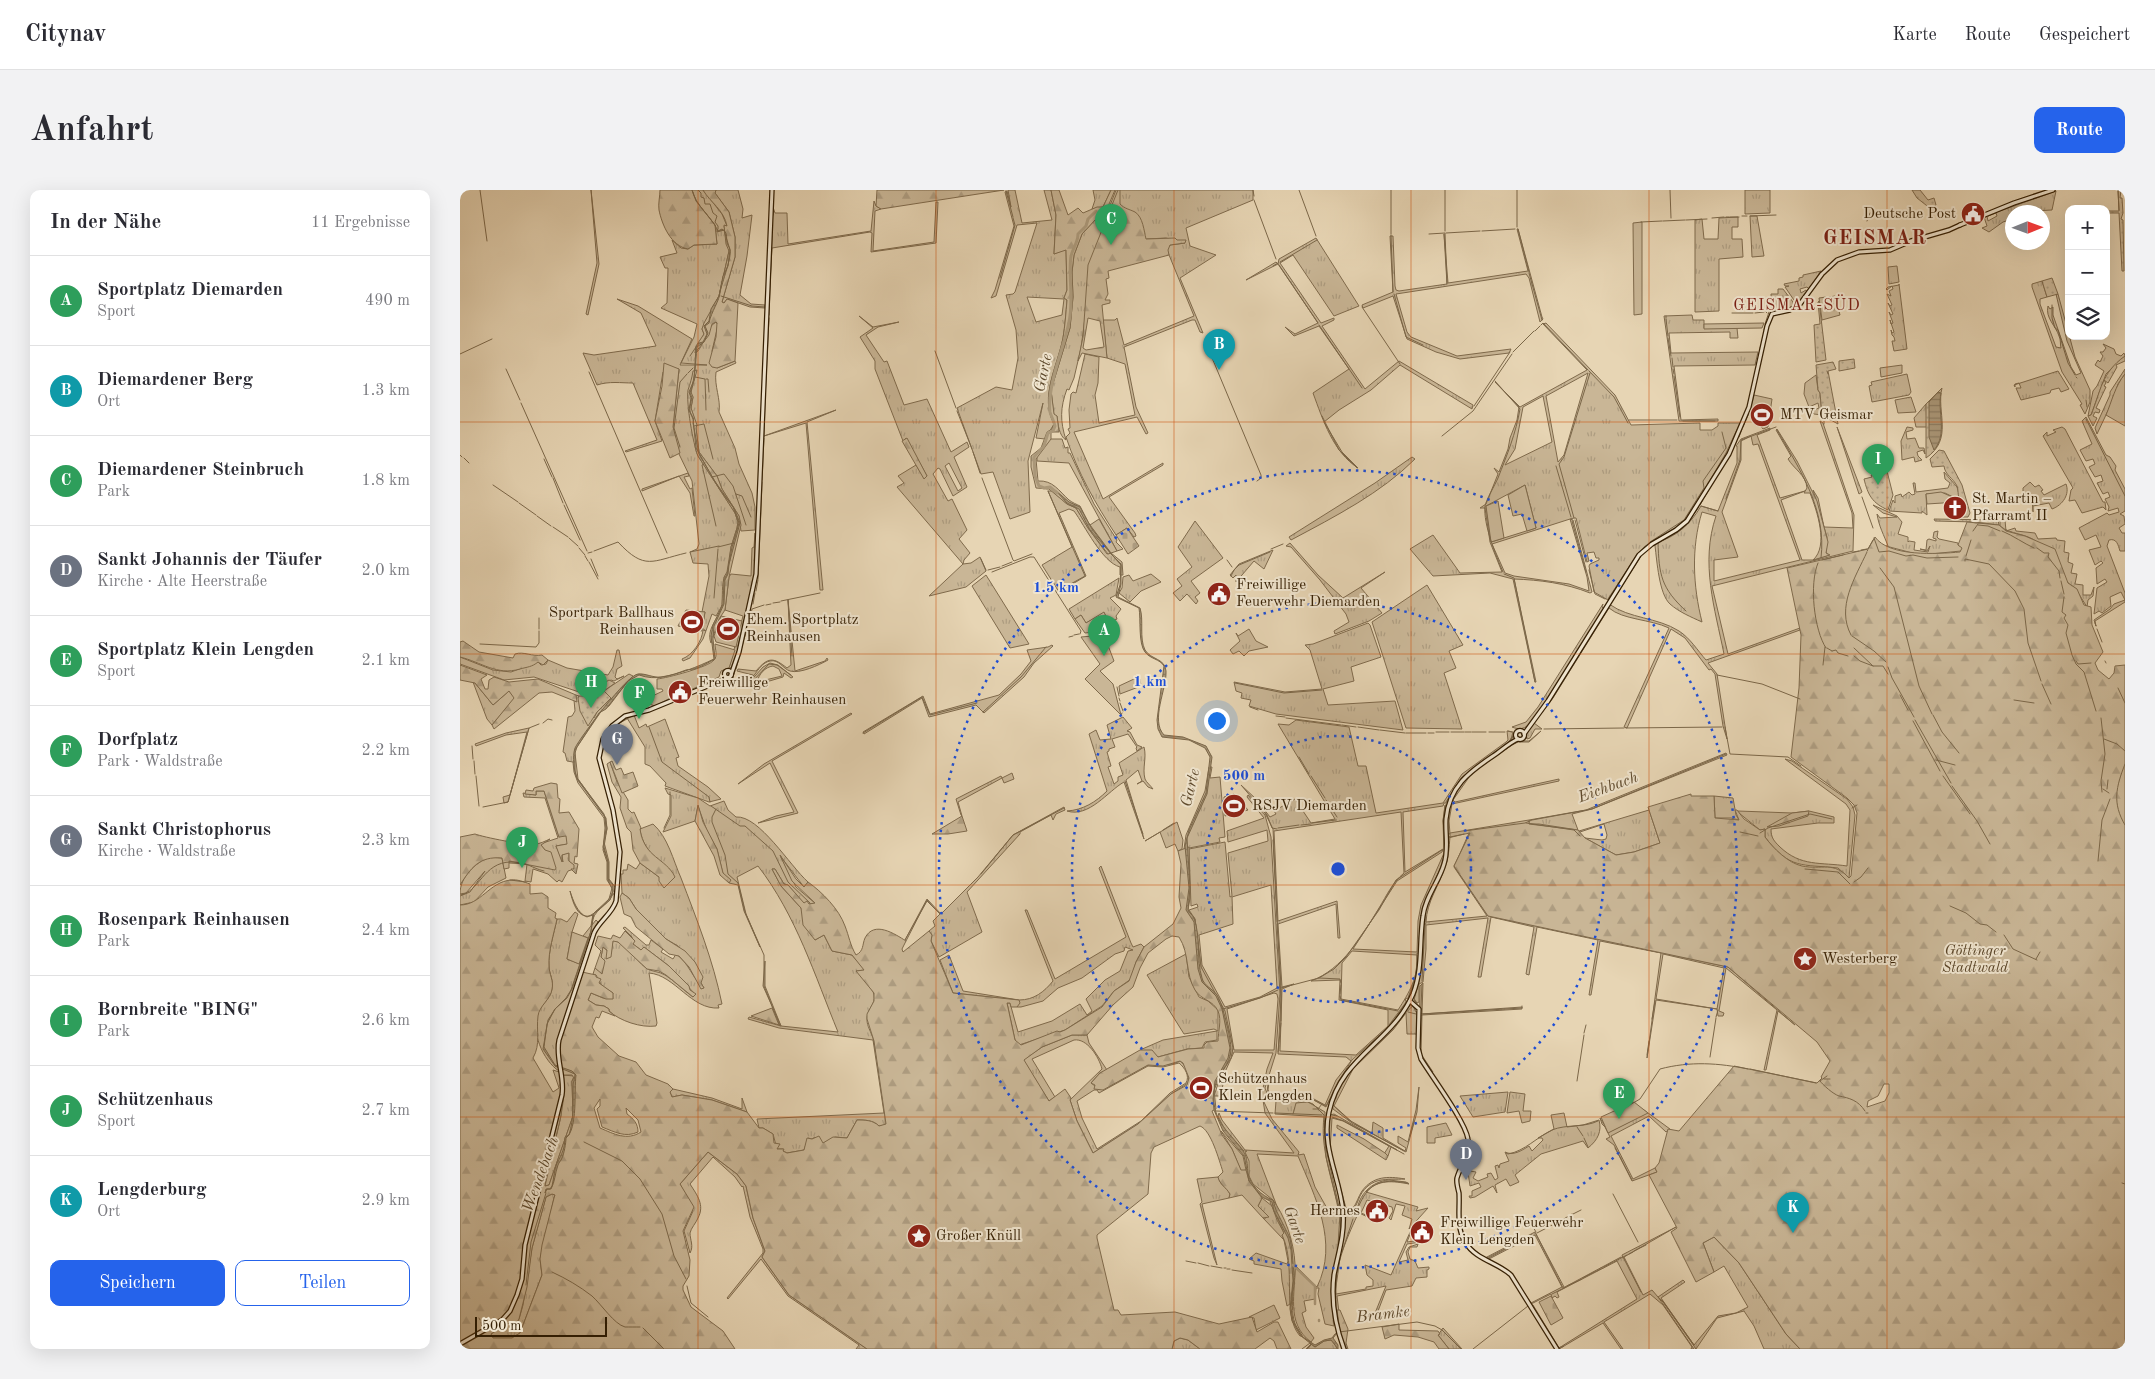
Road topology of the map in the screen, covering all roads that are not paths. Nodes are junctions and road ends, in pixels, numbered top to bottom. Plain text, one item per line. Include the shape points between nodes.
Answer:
1 (772, 190) edge
2 (2053, 190) edge
3 (1528, 727) junction
4 (1521, 731) junction
5 (1524, 734) junction
6 (1517, 738) junction
7 (1410, 1001) junction
8 (460, 1344) edge
9 (1344, 1349) edge
10 (1558, 1349) edge

1 - 8 main road via 756,574 734,667 730,673 726,671 726,677 649,710 625,716 603,739 599,758 617,829 620,864 615,904 595,930 559,1040 562,1095 525,1245 519,1289 510,1311 502,1320
2 - 3 main road via 1890,250 1859,252 1837,260 1800,304 1773,313 1768,322 1749,407 1733,446 1690,517 1676,530 1648,546 1640,556
3 - 4 main road
3 - 5 main road
4 - 5 main road
4 - 6 main road via 1517,732
5 - 6 main road via 1523,738
6 - 7 main road via 1469,772 1451,798 1446,820 1446,855 1424,908 1418,976
7 - 9 main road via 1394,1025 1348,1070 1330,1110 1328,1146 1343,1220 1333,1291 1338,1331
7 - 10 main road via 1418,1009 1421,1059 1467,1135 1468,1153 1456,1180 1461,1235 1469,1248 1511,1275

